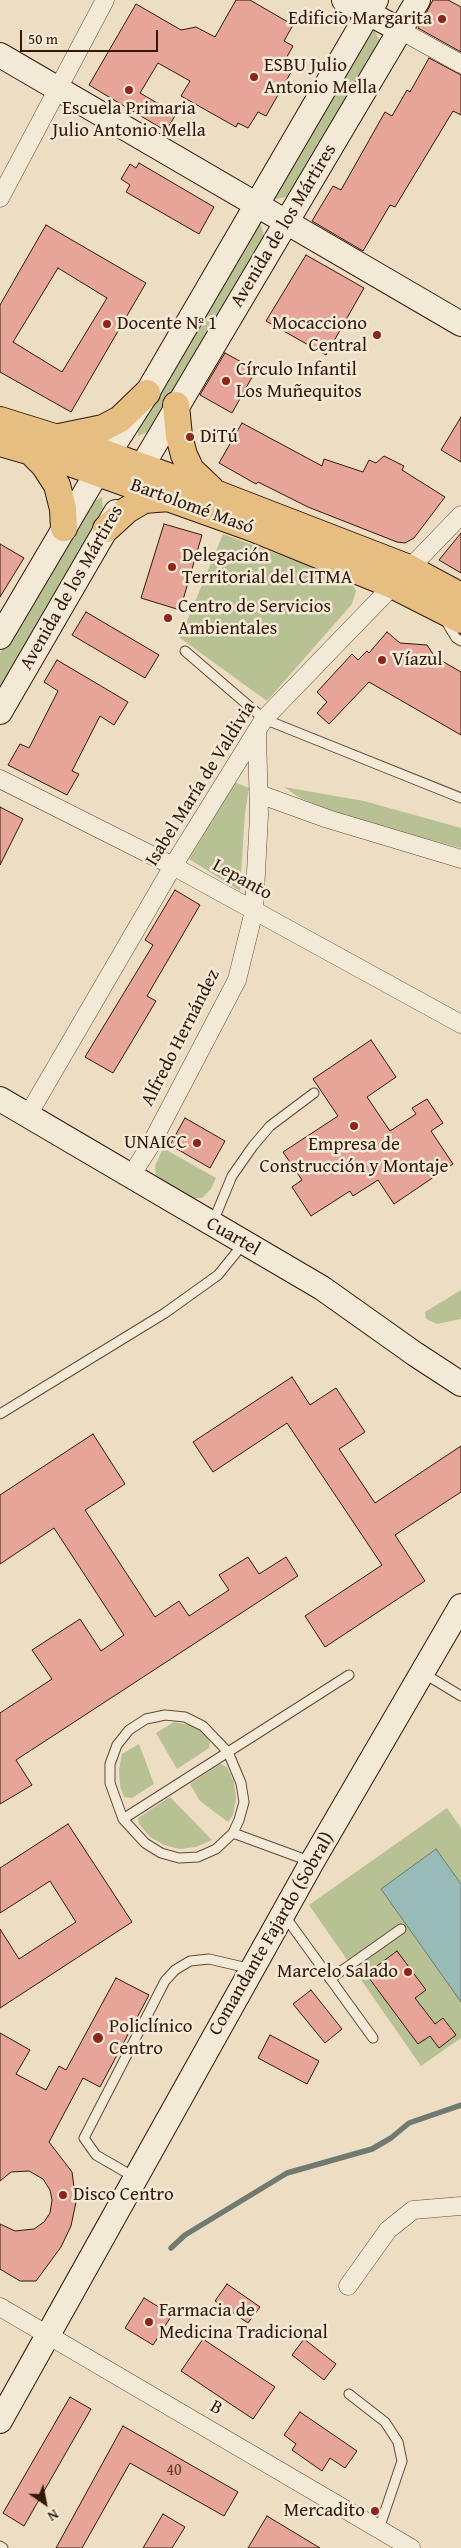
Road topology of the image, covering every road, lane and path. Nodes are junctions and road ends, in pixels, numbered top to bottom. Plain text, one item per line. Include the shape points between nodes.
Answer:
1 (105, 0) edge
2 (344, 0) edge
3 (418, 0) edge
4 (372, 7) edge
5 (400, 30) junction
6 (0, 55) edge
7 (461, 64) edge
8 (58, 89) junction
9 (0, 198) edge
10 (256, 206) junction
11 (286, 223) junction
12 (461, 324) edge
13 (147, 393) junction
14 (176, 405) junction
15 (0, 420) edge
16 (56, 438) junction
17 (0, 442) edge
18 (29, 449) junction
19 (102, 463) junction
20 (137, 476) junction
21 (215, 493) junction
22 (169, 498) junction
23 (461, 515) edge
24 (64, 528) junction
25 (106, 530) junction
26 (400, 576) junction
27 (449, 602) edge
28 (461, 620) edge
29 (0, 637) edge
30 (461, 641) edge
31 (185, 650) dead end
32 (0, 712) edge
33 (260, 725) junction
34 (0, 779) edge
35 (259, 794) junction
36 (461, 798) edge
37 (461, 859) edge
38 (173, 866) junction
39 (254, 911) junction
40 (461, 1024) edge
41 (314, 1093) dead end
42 (0, 1099) edge
43 (28, 1115) junction
44 (130, 1177) junction
45 (212, 1225) junction
46 (244, 1243) junction
47 (461, 1384) edge
48 (0, 1414) edge
49 (461, 1606) edge
50 (423, 1673) junction
51 (348, 1675) dead end
52 (461, 1696) edge
53 (228, 1752) junction
54 (123, 1819) junction
55 (233, 1832) junction
56 (312, 1862) junction
57 (284, 1914) junction
58 (400, 1929) dead end
59 (252, 1969) junction
60 (330, 1979) junction
61 (373, 2038) dead end
62 (134, 2177) junction
63 (461, 2206) edge
64 (348, 2286) dead end
65 (0, 2306) edge
66 (47, 2334) junction
67 (349, 2394) dead end
68 (0, 2421) edge
69 (379, 2529) junction
70 (0, 2546) edge
71 (3, 2548) edge
72 (411, 2548) edge

1 - 8 street
2 - 4 main road
3 - 5 main road, Avenida de los Mártires
4 - 5 main road
4 - 10 main road, Avenida de los Mártires
5 - 7 street
5 - 11 main road, Avenida de los Mártires
6 - 8 main road
8 - 9 street
8 - 10 main road
10 - 11 main road
10 - 13 main road, Avenida de los Mártires
11 - 12 main road
11 - 14 main road, Avenida de los Mártires
13 - 16 main road via 120,419 103,428
13 - 19 main road, Avenida de los Mártires
14 - 20 main road, Avenida de los Mártires
14 - 21 main road via 184,455 191,470
15 - 16 main road
16 - 19 main road
17 - 18 main road
18 - 19 main road
18 - 24 main road via 57,486 64,509
19 - 20 main road
19 - 24 main road, Avenida de los Mártires
20 - 21 main road, Bartolomé Masó
20 - 22 main road, Bartolomé Masó
20 - 25 main road, Avenida de los Mártires
21 - 26 main road, Bartolomé Masó
22 - 25 main road via 144,500 127,510
22 - 26 main road, Bartolomé Masó
23 - 26 street, Isabel María de Valdivia
24 - 29 main road, Avenida de los Mártires
25 - 32 main road, Avenida de los Mártires
26 - 27 main road, Bartolomé Masó
26 - 33 street, Isabel María de Valdivia
27 - 28 main road, Bartolomé Masó
27 - 30 lane via 456,638
31 - 33 lane
33 - 35 street, Alfredo Hernández
33 - 36 lane
33 - 38 street, Isabel María de Valdivia
34 - 38 street, Lepanto
35 - 37 street via 328,819
35 - 39 street, Alfredo Hernández
38 - 39 street, Lepanto
38 - 43 street, Isabel María de Valdivia
39 - 40 street, Lepanto
39 - 44 street, Alfredo Hernández via 237,980 150,1146
41 - 45 lane via 270,1126 253,1146 232,1176
42 - 43 main road, Cuartel
43 - 44 main road, Cuartel
44 - 45 main road, Cuartel
45 - 46 main road, Cuartel
46 - 47 main road, Cuartel via 322,1288
46 - 48 lane via 218,1275 165,1313
49 - 50 main road, Comandante Fajardo (Sobral)
50 - 52 lane
50 - 56 main road, Comandante Fajardo (Sobral)
51 - 53 lane
53 - 54 lane
53 - 54 lane via 203,1726 185,1717 165,1715 146,1719 129,1730 117,1745 110,1764 110,1783
53 - 55 lane via 241,1783 244,1802
54 - 55 lane via 145,1843 161,1853 179,1858 198,1856 216,1849
55 - 56 lane
56 - 57 main road, Comandante Fajardo (Sobral)
57 - 59 main road, Comandante Fajardo (Sobral)
57 - 60 lane
58 - 60 lane
59 - 62 main road, Comandante Fajardo (Sobral)
59 - 62 lane via 208,1959 190,1961 164,1981 84,2138 96,2155
60 - 61 lane
62 - 66 main road, Comandante Fajardo (Sobral)
63 - 64 street via 413,2210 388,2230
65 - 66 street, B
66 - 68 main road, Comandante Fajardo (Sobral)
66 - 69 street, B
67 - 69 lane via 386,2422 398,2442 402,2461
69 - 72 street, B
70 - 71 lane

